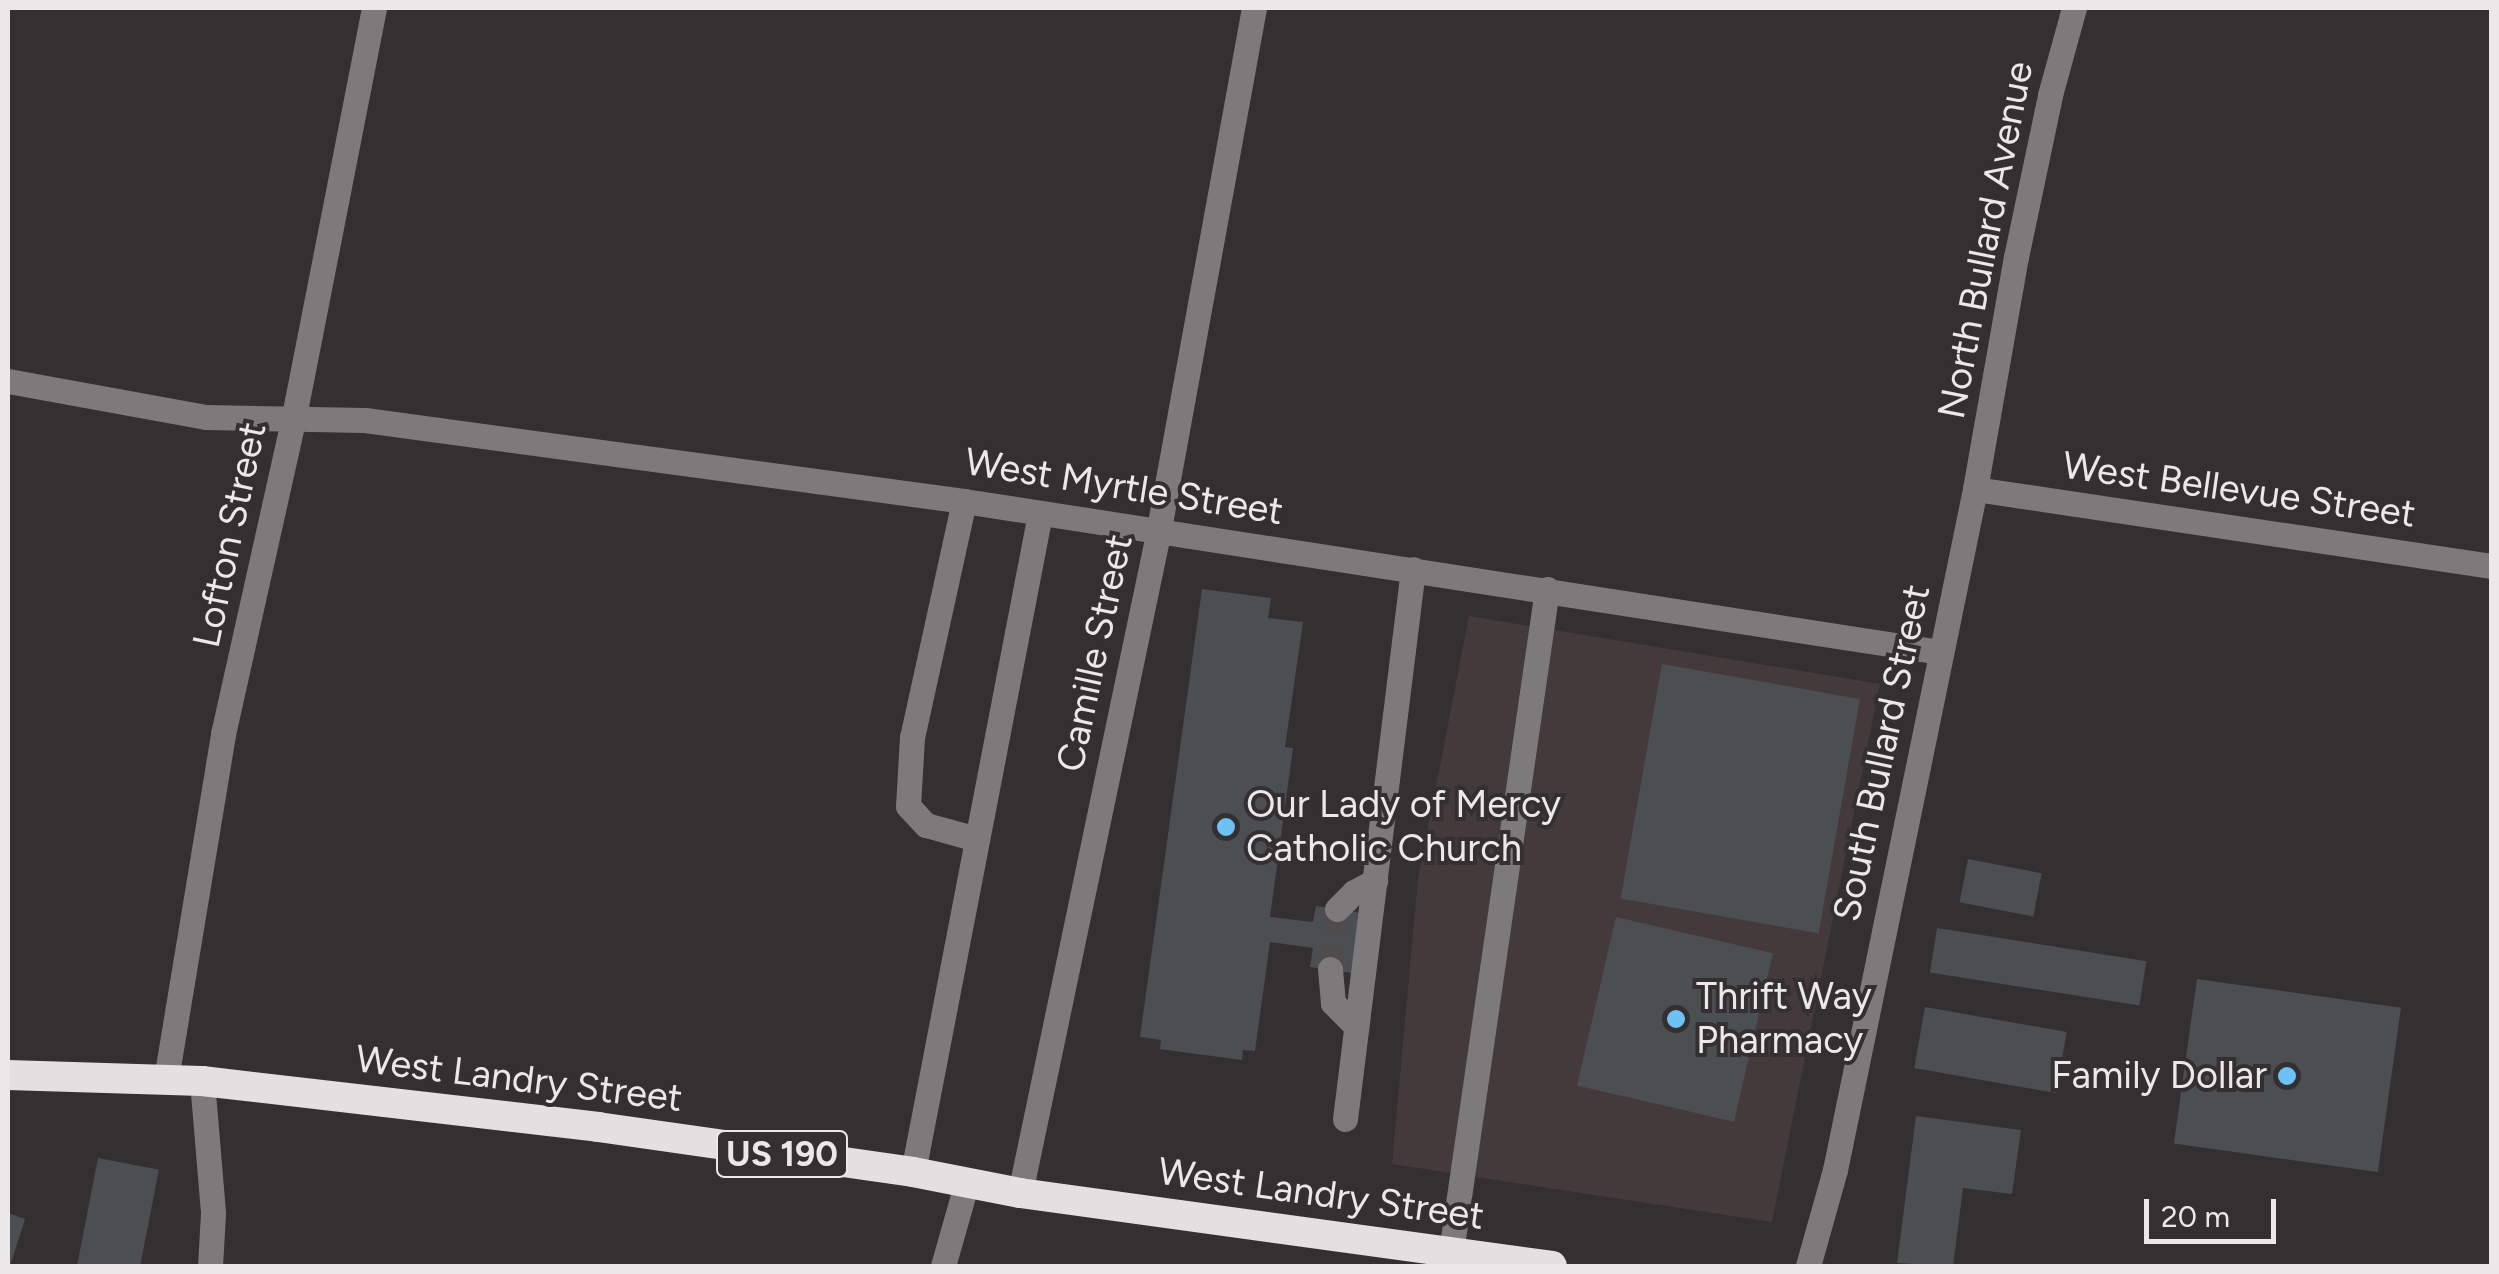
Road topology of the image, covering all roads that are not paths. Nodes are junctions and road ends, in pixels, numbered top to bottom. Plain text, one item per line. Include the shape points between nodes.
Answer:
1 (374, 8) edge
2 (1254, 8) edge
3 (2066, 9) edge
4 (8, 381) edge
5 (293, 421) junction
6 (1975, 489) junction
7 (964, 501) junction
8 (1040, 514) junction
9 (1158, 534) junction
10 (2492, 566) edge
11 (1413, 569) junction
12 (1547, 589) junction
13 (1940, 652) junction
14 (977, 840) junction
15 (1375, 880) junction
16 (1337, 909) dead end
17 (1330, 970) tunnel mouth
18 (1356, 1026) junction
19 (8, 1075) edge
20 (166, 1079) junction
21 (202, 1081) junction
22 (1345, 1120) dead end
23 (914, 1172) junction
24 (966, 1185) junction
25 (1020, 1193) junction
26 (1452, 1252) junction
27 (210, 1266) edge
28 (944, 1266) edge
29 (1552, 1266) edge
30 (1808, 1266) edge

1 - 5 street, Lofton Street
2 - 9 street, Camille Street
3 - 6 street, North Bullard Avenue
4 - 5 street, West Myrtle Street via 206,417
5 - 7 street, West Myrtle Street via 364,420
5 - 20 street, Lofton Street via 223,734
6 - 10 street, West Bellevue Street
6 - 13 street, South Bullard Street
7 - 8 street, West Myrtle Street
7 - 14 street via 912,736 908,806 926,826
8 - 9 street, West Myrtle Street
8 - 14 street
9 - 11 street, West Myrtle Street
9 - 25 street, Camille Street
11 - 12 street, West Myrtle Street
11 - 15 street
12 - 13 street, West Myrtle Street
12 - 26 street
13 - 30 street, South Bullard Street via 1835,1170
14 - 23 street
15 - 16 street
15 - 18 street
17 - 18 street via 1333,1002
18 - 22 street
19 - 20 highway, West Landry Street / US 190
20 - 21 highway, West Landry Street / US 190
21 - 23 highway, West Landry Street / US 190
21 - 27 street via 213,1214
23 - 24 highway, West Landry Street / US 190
24 - 25 highway, West Landry Street / US 190
24 - 28 street
25 - 26 highway, West Landry Street / US 190
26 - 29 highway, West Landry Street / US 190

